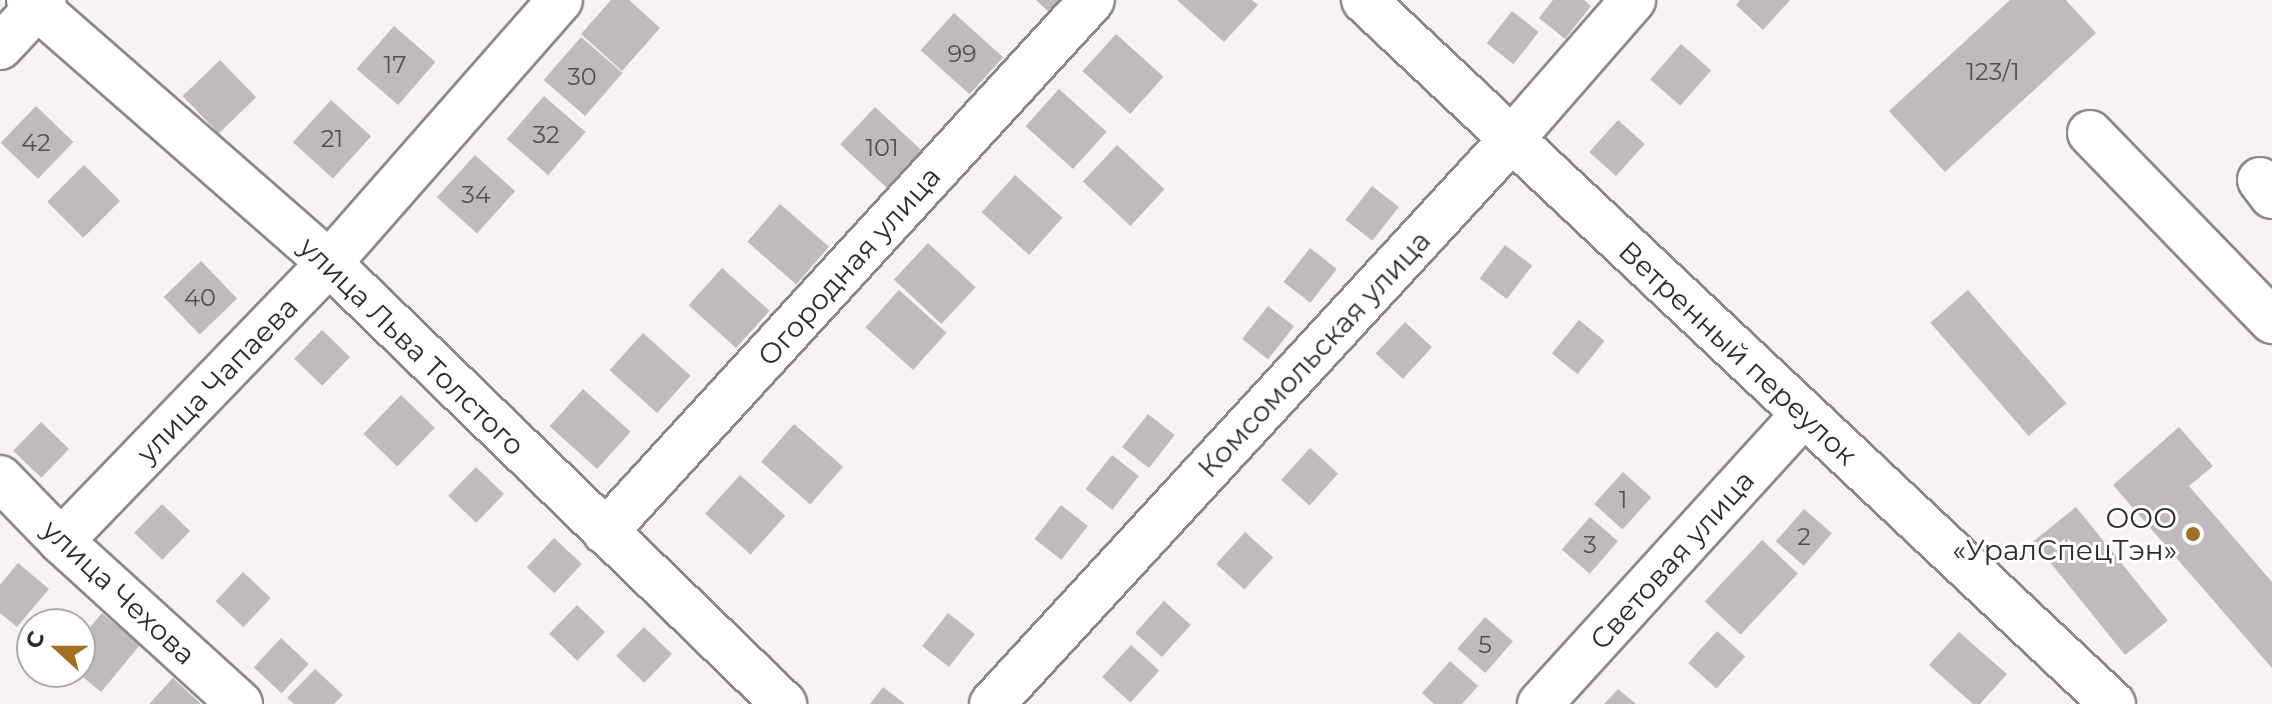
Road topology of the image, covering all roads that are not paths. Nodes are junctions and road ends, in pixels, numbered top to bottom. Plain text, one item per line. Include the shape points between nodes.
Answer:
1 (560, 0) edge
2 (1092, 0) edge
3 (1364, 0) edge
4 (1633, 0) edge
5 (37, 3) edge
6 (0, 47) edge
7 (2090, 133) dead end
8 (1511, 140) junction
9 (329, 263) junction
10 (2272, 321) edge
11 (1803, 415) junction
12 (0, 478) edge
13 (605, 532) junction
14 (61, 541) junction
15 (240, 704) edge
16 (784, 704) edge
17 (992, 704) edge
18 (1540, 704) edge
19 (2113, 704) edge

1 - 9 street, улица Чапаева
2 - 13 street, Огородная улица
3 - 8 street, Ветренный переулок
4 - 8 street, Комсомольская улица
5 - 6 street
5 - 9 street, улица Льва Толстого
7 - 10 street
8 - 11 street, Ветренный переулок
8 - 17 street, Комсомольская улица
9 - 13 street, улица Льва Толстого
9 - 14 street, улица Чапаева
11 - 18 street, Световая улица
11 - 19 street, Ветренный переулок
12 - 14 street, улица Чехова
13 - 16 street, улица Льва Толстого
14 - 15 street, улица Чехова

